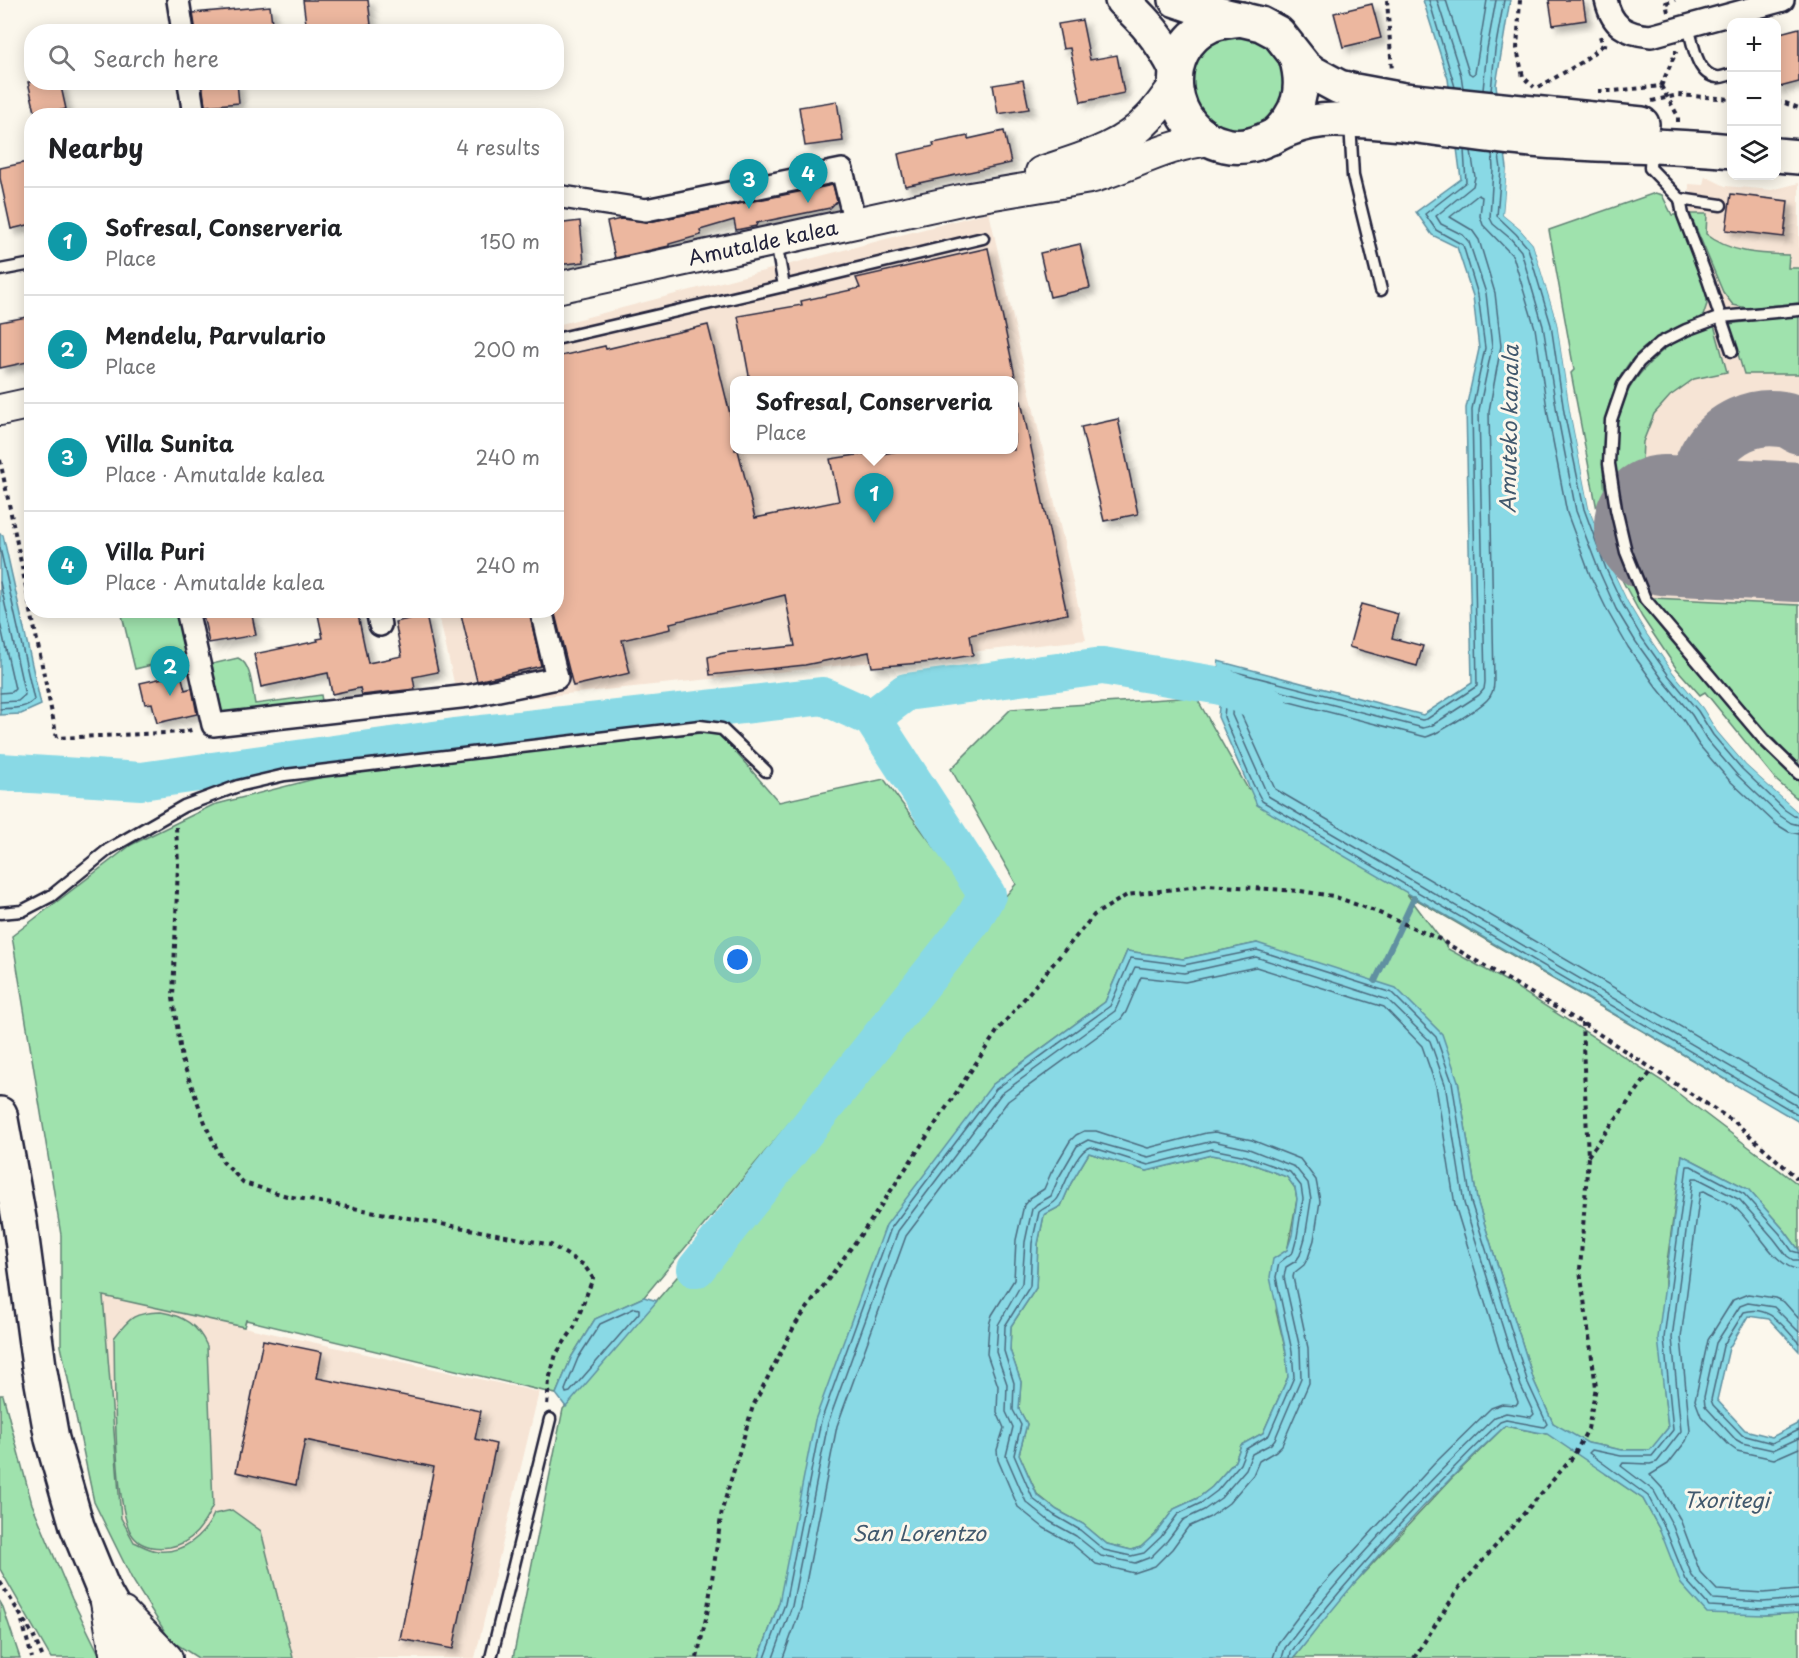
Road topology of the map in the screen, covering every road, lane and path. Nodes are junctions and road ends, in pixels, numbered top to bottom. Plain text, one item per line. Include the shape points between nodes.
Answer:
1 (178, 0) edge
2 (1122, 0) edge
3 (1176, 0) edge
4 (1387, 0) edge
5 (1520, 0) edge
6 (1606, 0) edge
7 (1675, 0) edge
8 (1783, 0) edge
9 (1669, 16) dead end
10 (1242, 19) junction
11 (182, 24) edge
12 (1688, 26) junction
13 (1603, 45) dead end
14 (1676, 52) dead end
15 (1296, 57) junction
16 (1727, 75) edge
17 (1175, 77) junction
18 (1661, 86) junction
19 (190, 90) edge
20 (1592, 91) dead end
21 (1781, 103) edge
22 (193, 108) edge
23 (1399, 108) junction
24 (1538, 108) junction
25 (1799, 108) edge
26 (1350, 120) junction
27 (1727, 132) edge
28 (1273, 136) junction
29 (1664, 136) junction
30 (1781, 136) edge
31 (1799, 138) edge
32 (1210, 141) junction
33 (1727, 150) edge
34 (1781, 155) edge
35 (1799, 157) edge
36 (564, 197) edge
37 (970, 198) junction
38 (1680, 199) junction
39 (1721, 205) dead end
40 (855, 223) junction
41 (983, 238) dead end
42 (775, 240) junction
43 (24, 266) edge
44 (0, 270) edge
45 (564, 286) edge
46 (784, 286) junction
47 (1381, 290) dead end
48 (1799, 310) edge
49 (1721, 317) junction
50 (564, 337) edge
51 (1732, 351) dead end
52 (24, 406) edge
53 (0, 410) edge
54 (0, 459) edge
55 (24, 576) edge
56 (32, 618) edge
57 (189, 618) edge
58 (543, 618) edge
59 (213, 725) junction
60 (766, 771) dead end
61 (1799, 774) edge
62 (175, 811) junction
63 (0, 913) edge
64 (1582, 1023) junction
65 (1653, 1069) junction
66 (0, 1114) edge
67 (1588, 1156) junction
68 (0, 1163) edge
69 (1799, 1180) edge
70 (20, 1224) junction
71 (550, 1419) joint
72 (0, 1582) edge
73 (105, 1594) junction
74 (21, 1618) junction
75 (32, 1658) edge
76 (44, 1658) edge
77 (116, 1658) edge
78 (141, 1658) edge
79 (167, 1658) edge
80 (491, 1658) edge
81 (697, 1658) edge
82 (1414, 1658) edge

1 - 11 street
2 - 17 main road via 1158,36
3 - 10 main road
4 - 23 path
5 - 24 path via 1519,58 1523,77
6 - 12 street via 1609,12 1630,34 1651,36
7 - 9 path via 1666,3
8 - 12 street
10 - 15 main road via 1278,33
10 - 17 main road via 1223,21 1197,34 1181,54
12 - 16 lane via 1706,73 1718,78
13 - 24 path
14 - 18 path
15 - 23 main road via 1313,73 1339,87
15 - 28 main road via 1301,82 1299,101 1284,128
17 - 32 main road via 1176,97 1188,123
17 - 37 main road, Amutalde kalea via 1149,119 1118,143
18 - 20 path
18 - 29 path via 1678,116
19 - 22 street
21 - 25 path
23 - 24 main road
23 - 26 main road
24 - 29 main road
26 - 28 main road via 1310,123
26 - 47 lane via 1353,176
27 - 29 main road
28 - 32 main road via 1243,147
29 - 33 main road
29 - 38 lane via 1650,168
30 - 31 main road
32 - 37 main road, Amutalde kalea via 1166,148 1090,178
34 - 35 main road
36 - 40 street via 646,210 842,170
37 - 40 main road, Amutalde kalea
38 - 39 lane
38 - 49 lane
40 - 42 main road, Amutalde kalea
41 - 46 lane
42 - 45 main road, Amutalde kalea
42 - 46 lane
43 - 44 lane
46 - 50 lane
48 - 49 lane
49 - 51 lane
49 - 61 lane via 1660,343 1639,362 1623,385 1611,420 1609,464 1616,509 1626,552 1645,599
52 - 53 main road
54 - 55 path
56 - 59 path via 57,738 183,732
57 - 59 street
58 - 59 street via 557,678 469,696
60 - 62 lane via 722,729 700,726 285,775 238,786
62 - 63 lane via 109,849 51,896 22,911
62 - 71 path via 178,864 173,998 183,1060 223,1162 243,1183 287,1197 551,1245 584,1265 593,1278 574,1328 556,1354 549,1380
64 - 65 path
64 - 67 path
64 - 81 path via 1439,939 1333,896 1207,885 1127,895 1094,915 998,1030 873,1220 795,1325 753,1406 722,1510
65 - 67 path
65 - 69 path via 1736,1123
66 - 70 main road
67 - 82 path via 1580,1270 1596,1387 1588,1429 1573,1457 1459,1588
68 - 70 main road
70 - 73 main road via 51,1439 77,1526
71 - 80 lane
72 - 74 path
73 - 77 main road
73 - 78 main road
73 - 79 main road
74 - 75 path
74 - 76 path

